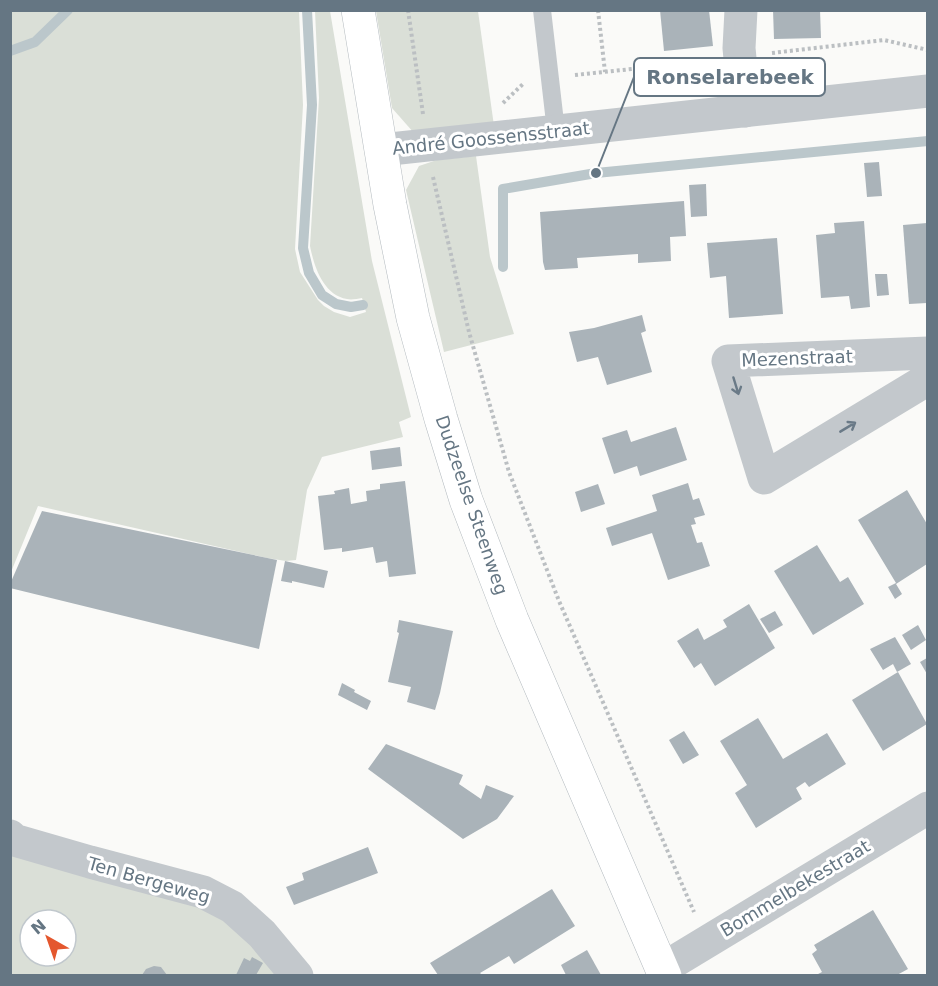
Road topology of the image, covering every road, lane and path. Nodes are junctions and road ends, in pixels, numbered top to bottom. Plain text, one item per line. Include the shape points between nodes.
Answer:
1 (358, 10) edge
2 (408, 10) edge
3 (542, 10) edge
4 (598, 10) edge
5 (741, 10) edge
6 (927, 50) edge
7 (740, 57) junction
8 (605, 72) junction
9 (550, 78) junction
10 (927, 91) edge
11 (496, 110) dead end
12 (745, 111) junction
13 (556, 131) junction
14 (428, 146) junction
15 (381, 150) junction
16 (927, 353) edge
17 (927, 379) edge
18 (927, 808) edge
19 (10, 836) edge
20 (695, 914) dead end
21 (664, 972) edge
22 (297, 975) edge

1 - 15 main road, Dudzeelse Steenweg
2 - 14 path
3 - 9 lane
4 - 8 path
5 - 7 street
6 - 7 path via 884,40
7 - 8 path
7 - 12 street
8 - 9 path
9 - 11 path via 526,81
9 - 13 lane
10 - 12 street, André Goossensstraat
12 - 13 street, André Goossensstraat
13 - 14 street, André Goossensstraat
14 - 15 street, André Goossensstraat
14 - 20 path via 469,332 509,472 559,601
15 - 21 main road, Dudzeelse Steenweg via 413,318 466,500 512,620
16 -> 17 street, Mezenstraat via 728,361 764,478
18 - 21 street, Bommelbekestraat
19 - 22 street, Ten Bergeweg via 203,892 232,907 262,934

